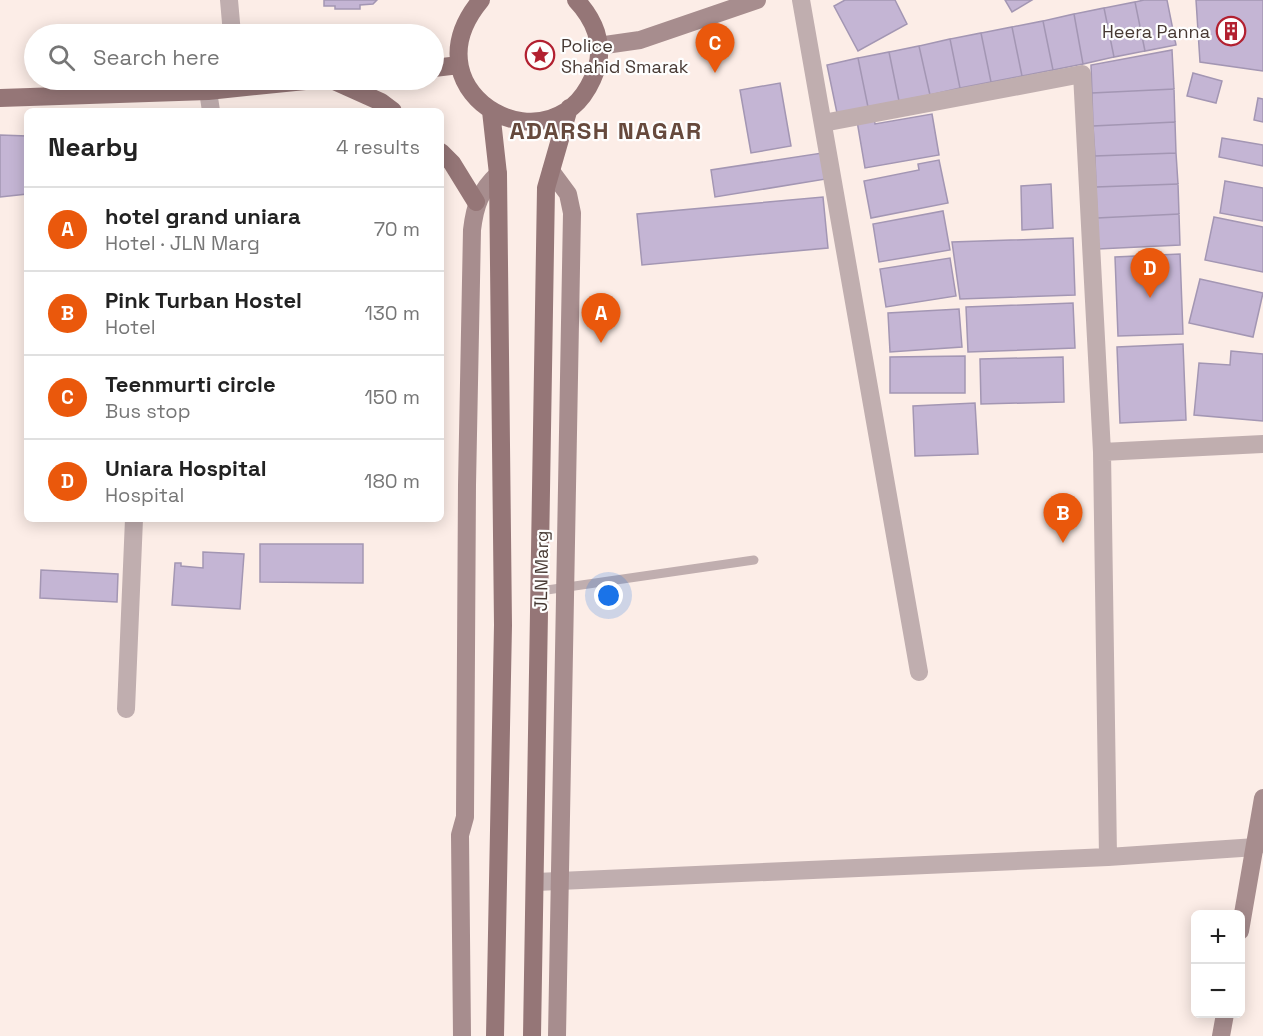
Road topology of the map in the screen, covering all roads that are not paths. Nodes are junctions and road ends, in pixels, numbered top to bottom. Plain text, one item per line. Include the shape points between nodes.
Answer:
1 (229, 0) edge
2 (482, 0) edge
3 (576, 0) edge
4 (757, 0) edge
5 (801, 0) edge
6 (231, 24) edge
7 (598, 46) junction
8 (459, 65) junction
9 (444, 67) edge
10 (212, 90) edge
11 (354, 90) edge
12 (208, 91) junction
13 (0, 98) edge
14 (210, 108) edge
15 (389, 108) edge
16 (569, 108) junction
17 (491, 111) junction
18 (823, 123) junction
19 (444, 155) edge
20 (551, 171) junction
21 (498, 174) junction
22 (476, 202) junction
23 (1263, 444) edge
24 (1102, 452) junction
25 (135, 522) edge
26 (754, 560) dead end
27 (564, 587) junction
28 (540, 591) junction
29 (919, 672) dead end
30 (126, 710) dead end
31 (1263, 798) edge
32 (1256, 847) junction
33 (1108, 857) junction
34 (558, 881) junction
35 (536, 882) junction
36 (1244, 910) edge
37 (1224, 1018) edge
38 (462, 1036) edge
39 (495, 1036) edge
40 (531, 1036) edge
41 (557, 1036) edge
42 (1221, 1036) edge

1 - 6 street
2 - 8 main road via 467,17 459,38
3 - 7 main road via 588,13 598,35
4 - 7 street via 640,40
5 - 18 street
7 - 16 main road via 599,62 590,88
8 - 9 main road
8 - 17 main road via 468,89
10 - 12 main road
11 - 15 main road
12 - 13 main road
12 - 14 street
16 - 17 main road via 558,116 532,122 514,121
16 - 20 main road, JLN Marg
17 - 21 main road
18 - 24 street via 1082,74
18 - 29 street
19 - 22 main road
20 - 27 street via 568,194 572,213
20 - 28 main road, JLN Marg via 546,188
21 - 22 street
21 - 39 main road via 502,625
22 - 38 street via 472,230 467,485 465,817 460,835
23 - 24 street
24 - 33 street
25 - 30 street
26 - 27 lane
27 - 28 lane
27 - 34 street
28 - 35 main road, JLN Marg
31 - 32 street
32 - 33 street
32 - 36 street
33 - 34 street
34 - 35 street
34 - 41 street
35 - 40 main road, JLN Marg
37 - 42 street

